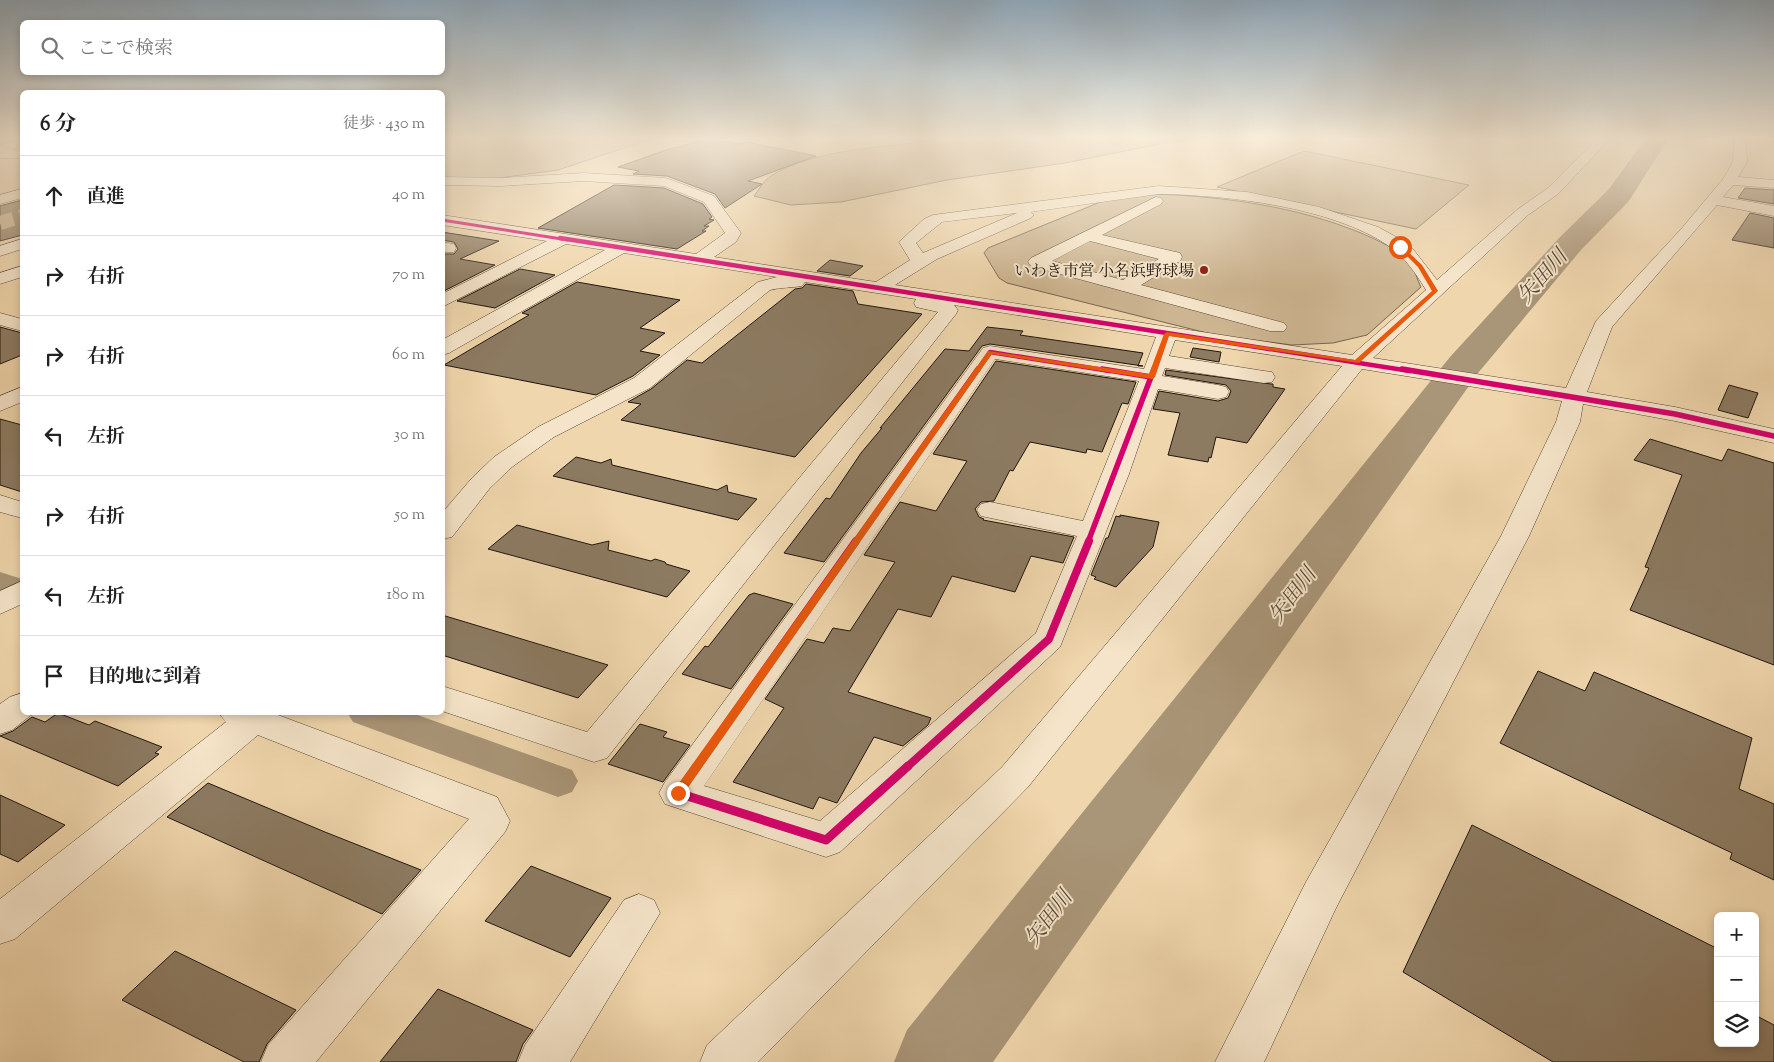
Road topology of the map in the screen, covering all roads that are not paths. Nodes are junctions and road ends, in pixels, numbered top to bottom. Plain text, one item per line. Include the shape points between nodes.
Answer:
1 (683, 189) edge
2 (1554, 189) edge
3 (1740, 189) edge
4 (1722, 191) junction
5 (20, 195) edge
6 (0, 200) edge
7 (1156, 201) dead end
8 (1047, 205) junction
9 (1774, 211) edge
10 (445, 220) edge
11 (1087, 236) junction
12 (564, 239) junction
13 (20, 245) edge
14 (621, 248) junction
15 (0, 251) edge
16 (699, 260) junction
17 (920, 260) junction
18 (20, 272) edge
19 (0, 281) edge
20 (20, 286) edge
21 (1126, 286) junction
22 (880, 288) junction
23 (1435, 291) junction
24 (445, 300) edge
25 (0, 319) edge
26 (20, 324) edge
27 (1277, 327) dead end
28 (445, 347) edge
29 (1156, 363) junction
30 (1366, 363) junction
31 (1264, 377) dead end
32 (1218, 392) dead end
33 (1562, 394) junction
34 (1774, 436) edge
35 (0, 503) edge
36 (20, 509) edge
37 (990, 510) dead end
38 (445, 528) edge
39 (1091, 531) junction
40 (445, 699) edge
41 (20, 707) edge
42 (250, 715) edge
43 (0, 721) edge
44 (639, 913) dead end
45 (0, 924) edge
46 (285, 1062) edge
47 (542, 1062) edge
48 (724, 1062) edge
49 (1239, 1062) edge

1 - 16 street via 710,199 733,233 730,239
2 - 23 street via 1523,212
3 - 4 street
4 - 9 street
4 - 33 street via 1603,325
5 - 6 street
7 - 11 street
8 - 17 street
8 - 17 street via 958,214 932,220 907,242
8 - 23 street via 1160,190 1286,205 1356,224 1394,242 1420,266
10 - 12 street
11 - 21 street via 1174,257
11 - 21 street via 1037,262
12 - 14 street
12 - 24 street
13 - 15 street
14 - 16 street
14 - 28 street
16 - 22 street
17 - 22 street
18 - 19 street
19 - 20 street
21 - 27 street
22 - 29 street
23 - 30 street
25 - 26 street
29 - 30 street
29 - 31 street
29 - 32 street
29 - 39 street via 1116,474
29 - 39 street via 990,352 678,793 826,840 1049,639
30 - 33 street
30 - 48 street via 1015,777
33 - 34 street
33 - 49 street via 1568,422 1515,536 1320,895
35 - 36 street
37 - 39 street
38 - 40 street via 481,483 503,462 546,432 642,383 764,286 784,280 941,306 949,310 594,748
41 - 43 street
42 - 45 street
42 - 46 street via 483,808 491,821
44 - 47 street

